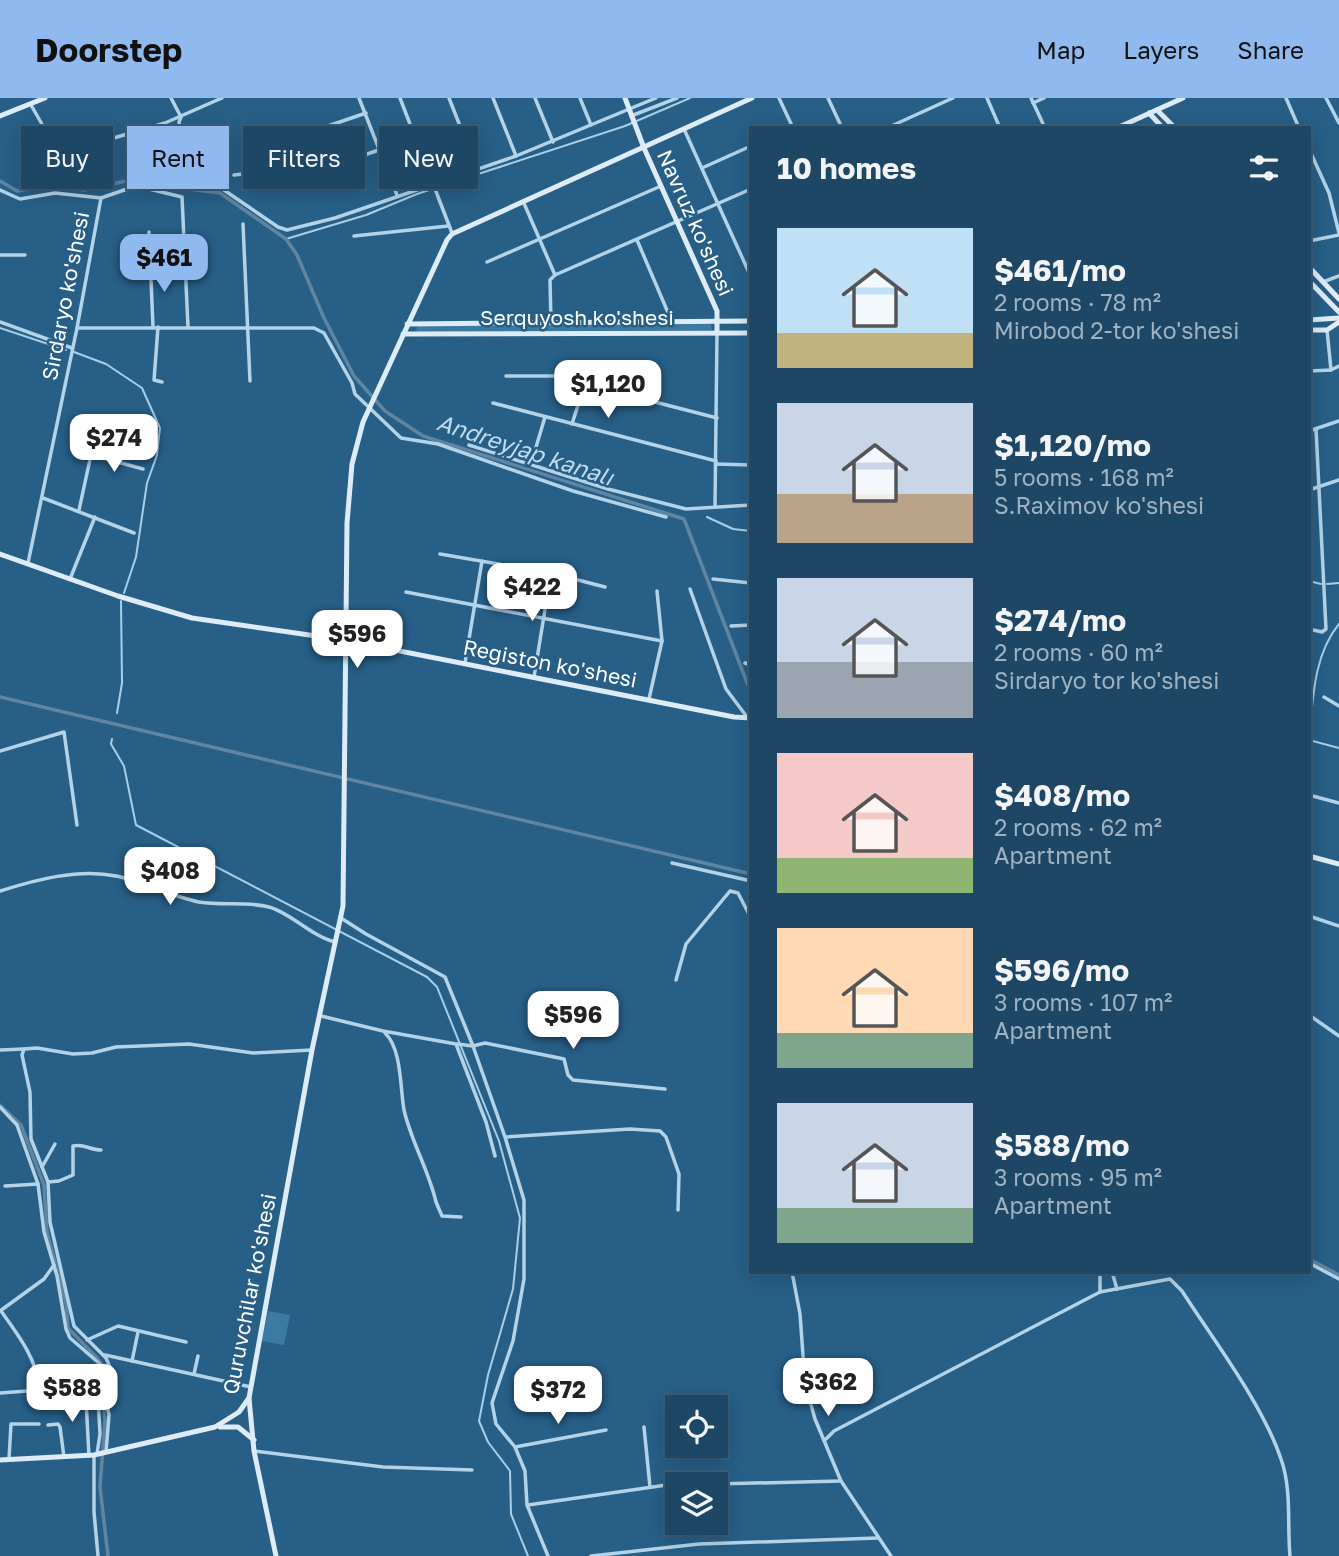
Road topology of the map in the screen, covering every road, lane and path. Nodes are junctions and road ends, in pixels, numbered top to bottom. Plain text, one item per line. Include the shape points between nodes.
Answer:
1 (171, 98) edge
2 (222, 98) edge
3 (359, 98) edge
4 (400, 98) edge
5 (449, 98) edge
6 (493, 98) edge
7 (536, 98) edge
8 (580, 98) edge
9 (625, 98) edge
10 (656, 98) edge
11 (677, 98) edge
12 (751, 98) edge
13 (779, 98) edge
14 (828, 98) edge
15 (953, 98) edge
16 (987, 98) edge
17 (1044, 98) edge
18 (1183, 98) edge
19 (1286, 98) edge
20 (1326, 98) edge
21 (41, 99) edge
22 (1032, 100) edge
23 (31, 105) junction
24 (629, 109) junction
25 (1157, 110) junction
26 (366, 113) junction
27 (1149, 113) junction
28 (0, 117) edge
29 (181, 117) junction
30 (633, 119) junction
31 (1339, 123) edge
32 (591, 125) junction
33 (327, 126) edge
34 (411, 126) edge
35 (460, 126) edge
36 (792, 126) edge
37 (841, 126) edge
38 (891, 126) edge
39 (999, 126) edge
40 (1044, 126) edge
41 (1121, 126) edge
42 (1161, 126) edge
43 (1173, 126) edge
44 (1298, 126) edge
45 (684, 129) junction
46 (553, 142) junction
47 (749, 147) edge
48 (644, 148) junction
49 (379, 150) joint
50 (1311, 153) edge
51 (516, 156) junction
52 (702, 168) junction
53 (478, 169) edge
54 (234, 175) dead end
55 (661, 186) junction
56 (395, 189) edge
57 (416, 189) edge
58 (436, 189) edge
59 (0, 190) edge
60 (749, 190) edge
61 (397, 195) junction
62 (101, 198) junction
63 (523, 201) junction
64 (718, 204) junction
65 (676, 222) junction
66 (243, 224) dead end
67 (448, 226) junction
68 (149, 233) dead end
69 (452, 234) junction
70 (1339, 234) edge
71 (354, 236) dead end
72 (539, 240) junction
73 (636, 240) junction
74 (1311, 240) edge
75 (0, 255) edge
76 (25, 255) dead end
77 (487, 262) dead end
78 (1311, 269) edge
79 (749, 273) edge
80 (555, 275) junction
81 (1339, 276) edge
82 (1323, 282) junction
83 (1311, 283) edge
84 (1339, 299) edge
85 (1339, 316) edge
86 (1311, 320) edge
87 (0, 321) edge
88 (718, 321) junction
89 (749, 321) edge
90 (672, 322) junction
91 (551, 323) junction
92 (407, 324) junction
93 (247, 326) junction
94 (155, 327) junction
95 (188, 327) junction
96 (77, 328) junction
97 (1311, 330) edge
98 (1327, 330) junction
99 (717, 333) junction
100 (749, 333) edge
101 (403, 334) junction
102 (72, 348) junction
103 (1339, 366) edge
104 (1331, 370) junction
105 (1311, 371) edge
106 (506, 376) dead end
107 (250, 381) dead end
108 (162, 382) dead end
109 (584, 385) junction
110 (493, 403) dead end
111 (369, 410) junction
112 (545, 417) junction
113 (717, 418) junction
114 (1339, 421) edge
115 (572, 424) junction
116 (1316, 429) junction
117 (1311, 430) edge
118 (94, 441) dead end
119 (469, 445) dead end
120 (92, 454) junction
121 (716, 463) junction
122 (531, 464) junction
123 (749, 465) edge
124 (143, 469) dead end
125 (1339, 480) edge
126 (1318, 488) junction
127 (1311, 490) edge
128 (43, 498) junction
129 (715, 505) junction
130 (749, 505) edge
131 (79, 510) junction
132 (95, 517) junction
133 (666, 517) dead end
134 (134, 533) dead end
135 (0, 554) edge
136 (440, 554) dead end
137 (482, 561) junction
138 (27, 564) junction
139 (551, 573) junction
140 (70, 579) junction
141 (713, 579) dead end
142 (749, 583) edge
143 (604, 587) dead end
144 (690, 589) dead end
145 (657, 591) dead end
146 (406, 592) dead end
147 (474, 606) junction
148 (545, 619) junction
149 (749, 625) edge
150 (731, 626) dead end
151 (1311, 629) edge
152 (344, 640) junction
153 (662, 641) junction
154 (465, 664) junction
155 (534, 677) junction
156 (1324, 697) dead end
157 (649, 699) junction
158 (1339, 706) edge
159 (749, 718) edge
160 (749, 719) edge
161 (0, 751) edge
162 (1311, 796) edge
163 (1339, 803) edge
164 (77, 825) dead end
165 (1311, 857) edge
166 (672, 863) dead end
167 (1339, 864) edge
168 (749, 881) edge
169 (0, 891) edge
170 (749, 914) edge
171 (1311, 917) edge
172 (340, 921) junction
173 (1339, 926) edge
174 (336, 941) junction
175 (676, 980) dead end
176 (321, 1016) junction
177 (1311, 1016) edge
178 (383, 1031) junction
179 (1339, 1036) edge
180 (456, 1044) junction
181 (473, 1046) junction
182 (24, 1049) junction
183 (0, 1050) edge
184 (312, 1050) junction
185 (665, 1089) dead end
186 (0, 1107) edge
187 (505, 1138) junction
188 (55, 1144) dead end
189 (101, 1150) dead end
190 (495, 1156) dead end
191 (42, 1167) junction
192 (48, 1182) junction
193 (38, 1184) junction
194 (5, 1186) dead end
195 (678, 1210) dead end
196 (461, 1217) dead end
197 (54, 1265) junction
198 (1311, 1265) edge
199 (792, 1274) edge
200 (1100, 1274) edge
201 (1113, 1274) edge
202 (60, 1276) junction
203 (1339, 1279) edge
204 (1117, 1289) junction
205 (1100, 1292) junction
206 (1, 1311) edge
207 (138, 1331) junction
208 (87, 1340) junction
209 (186, 1342) dead end
210 (103, 1355) junction
211 (198, 1356) dead end
212 (132, 1361) junction
213 (194, 1374) junction
214 (251, 1387) junction
215 (40, 1390) junction
216 (0, 1393) edge
217 (249, 1398) junction
218 (39, 1424) dead end
219 (48, 1425) dead end
220 (215, 1427) junction
221 (644, 1427) dead end
222 (606, 1430) dead end
223 (826, 1439) junction
224 (254, 1440) junction
225 (515, 1447) junction
226 (254, 1451) junction
227 (98, 1454) junction
228 (64, 1457) junction
229 (9, 1459) junction
230 (0, 1460) edge
231 (472, 1470) dead end
232 (841, 1481) junction
233 (728, 1484) edge
234 (665, 1485) edge
235 (650, 1487) junction
236 (527, 1505) junction
237 (878, 1538) junction
238 (98, 1556) edge
239 (276, 1556) edge
240 (548, 1556) edge
241 (591, 1556) edge
242 (891, 1556) edge
243 (1290, 1556) edge

1 - 29 street
2 - 29 street
3 - 26 street
4 - 34 street
5 - 35 street
6 - 51 street
7 - 46 street
8 - 32 street
9 - 24 street, Navruz ko'shesi
10 - 24 street
11 - 30 street
12 - 45 street
13 - 36 street
14 - 37 street
15 - 38 street
16 - 39 street
17 - 22 street
18 - 25 street
19 - 44 street
20 - 31 street
21 - 23 street
22 - 40 street
23 - 28 street
23 - 29 street via 59,153
24 - 30 street, Navruz ko'shesi
24 - 32 street
25 - 27 street
25 - 43 street
26 - 33 street
26 - 49 street
27 - 41 street
27 - 42 street
29 - 61 street via 183,143 177,177 221,188 278,227 287,230 335,218
30 - 48 street, Navruz ko'shesi
32 - 46 street
45 - 48 street
45 - 52 street
46 - 51 street
47 - 52 street
48 - 55 street, Navruz ko'shesi
48 - 63 street
49 - 54 street via 311,173 295,169
50 - 70 street via 1329,193
51 - 53 street
52 - 64 street
55 - 65 street, Navruz ko'shesi
55 - 72 street
56 - 61 street
57 - 61 street
58 - 67 street
59 - 62 street via 20,199 55,193
60 - 64 street
62 - 95 street via 145,188 182,197
62 - 96 street, Sirdaryo ko'shesi
63 - 69 street
63 - 72 street
64 - 65 street
64 - 79 street
65 - 73 street
65 - 88 street, Navruz ko'shesi
66 - 93 street
67 - 69 street
67 - 71 street
68 - 94 street
69 - 92 street, Quruvchilar ko'shesi
70 - 74 street
72 - 77 street
72 - 80 street
73 - 80 street
73 - 90 street
75 - 76 street
78 - 82 street
80 - 91 street via 550,280
81 - 82 street
82 - 84 street
83 - 85 street
85 - 86 street
85 - 98 street
87 - 102 street
88 - 89 street, Serquyosh ko'shesi
88 - 90 street, Serquyosh ko'shesi
88 - 99 street, Navruz ko'shesi
90 - 91 street, Serquyosh ko'shesi
91 - 92 street, Serquyosh ko'shesi
92 - 101 street, Quruvchilar ko'shesi
93 - 95 street
93 - 107 street
93 - 111 street via 314,328 324,333 355,394
94 - 95 street
94 - 96 street
94 - 108 street via 154,380
96 - 102 street, Sirdaryo ko'shesi
97 - 98 street
98 - 104 street
99 - 100 street, Serquyosh ko'shesi
99 - 101 street, Serquyosh ko'shesi
99 - 113 street, Navruz ko'shesi
101 - 111 street, Quruvchilar ko'shesi
102 - 128 street, Sirdaryo ko'shesi
103 - 104 street
104 - 105 street
106 - 109 street via 554,376
109 - 113 street
109 - 115 street
110 - 112 street
111 - 133 street via 401,438 438,444
111 - 152 street, Quruvchilar ko'shesi via 352,464
112 - 115 street
112 - 122 street
113 - 121 street, Navruz ko'shesi
114 - 116 street
115 - 121 street
116 - 117 street
116 - 126 street
118 - 120 street
119 - 122 street
120 - 124 street
120 - 131 street
121 - 123 street
121 - 129 street, Navruz ko'shesi
122 - 129 street via 686,509
125 - 126 street
126 - 127 street
126 - 151 street via 1325,629
128 - 131 street
128 - 138 street, Sirdaryo ko'shesi
129 - 130 street
131 - 132 street
132 - 134 street
132 - 140 street
135 - 138 street, Registon ko'shesi
136 - 137 street
137 - 139 street
137 - 147 street
138 - 140 street, Registon ko'shesi
139 - 143 street
139 - 148 street
140 - 152 street, Registon ko'shesi via 192,618
141 - 142 street
144 - 159 street via 726,689
145 - 153 street
146 - 147 street
147 - 148 street
147 - 154 street
148 - 153 street
148 - 155 street
149 - 150 street
152 - 154 street, Registon ko'shesi
152 - 172 street, Quruvchilar ko'shesi
153 - 157 street
154 - 155 street, Registon ko'shesi
155 - 157 street, Registon ko'shesi
156 - 158 street
157 - 160 street, Registon ko'shesi
161 - 164 street via 64,732
162 - 163 street
165 - 167 street
166 - 168 street
169 - 174 street via 31,881 99,873 210,904 272,908
170 - 175 street via 738,892 730,891 686,944
171 - 173 street
172 - 174 street, Quruvchilar ko'shesi
172 - 181 street via 445,977
174 - 176 street, Quruvchilar ko'shesi
176 - 178 street
176 - 184 street, Quruvchilar ko'shesi
177 - 179 street
178 - 180 street
178 - 196 street via 393,1045 404,1111 439,1209 442,1216
180 - 181 street
180 - 190 street
181 - 185 street via 485,1043 564,1059 573,1080
181 - 187 street
182 - 183 street
182 - 184 street via 73,1054 189,1044 253,1053
182 - 191 street via 29,1127
184 - 214 street, Quruvchilar ko'shesi
186 - 193 street via 17,1125
187 - 195 street via 660,1131 680,1174
187 - 225 street via 524,1200 524,1279 513,1341 492,1403 496,1424
188 - 191 street
189 - 192 street via 73,1146 73,1175
191 - 192 street
192 - 202 street
193 - 194 street
193 - 197 street
197 - 202 street
197 - 206 street via 44,1279
198 - 203 street
199 - 223 street via 805,1383
200 - 205 street
201 - 204 street
202 - 208 street via 74,1326
202 - 227 street via 70,1338 100,1364 104,1374 98,1398
204 - 205 street
204 - 243 street via 1170,1279 1182,1290 1260,1414 1282,1460
205 - 223 street
206 - 215 street via 26,1345 38,1370
207 - 208 street via 113,1327
207 - 209 street
207 - 212 street
208 - 210 street
210 - 212 street
210 - 227 street via 113,1383
211 - 213 street
212 - 213 street
213 - 214 street
214 - 217 street, Quruvchilar ko'shesi
215 - 216 street
215 - 227 street via 83,1388
217 - 220 street, Quruvchilar ko'shesi via 239,1412
217 - 224 street
218 - 229 street via 11,1424
219 - 228 street via 60,1427
220 - 224 street via 232,1425
220 - 227 street, Quruvchilar ko'shesi
221 - 235 street
222 - 225 street
223 - 232 street
224 - 226 street
225 - 236 street via 524,1471
226 - 231 street via 383,1467
226 - 239 street
227 - 228 street, Quruvchilar ko'shesi
227 - 238 street via 94,1512
228 - 229 street, Quruvchilar ko'shesi
229 - 230 street, Quruvchilar ko'shesi
232 - 233 street
232 - 237 street
234 - 235 street
235 - 236 street
236 - 240 street
237 - 241 street via 699,1544
237 - 242 street

